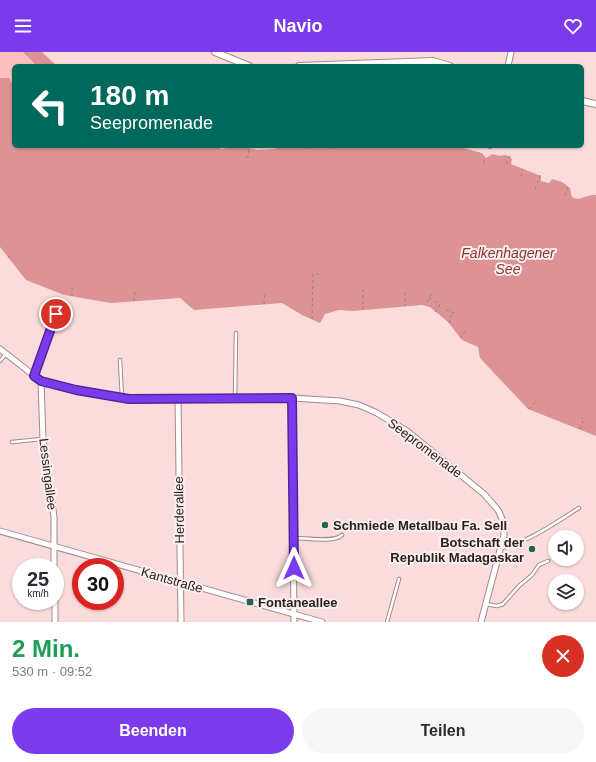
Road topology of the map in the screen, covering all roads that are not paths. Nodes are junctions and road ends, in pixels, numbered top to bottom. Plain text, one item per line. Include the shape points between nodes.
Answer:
1 (215, 52) edge
2 (511, 52) edge
3 (244, 64) edge
4 (353, 64) edge
5 (443, 64) edge
6 (508, 64) edge
7 (584, 101) edge
8 (596, 104) edge
9 (60, 304) dead end
10 (236, 333) dead end
11 (0, 349) edge
12 (6, 354) junction
13 (120, 360) dead end
14 (0, 361) edge
15 (34, 376) junction
16 (41, 381) junction
17 (122, 398) junction
18 (235, 398) junction
19 (292, 398) junction
20 (178, 399) junction
21 (43, 439) junction
22 (12, 442) dead end
23 (579, 508) dead end
24 (0, 531) edge
25 (342, 535) dead end
26 (293, 538) junction
27 (54, 546) junction
28 (501, 548) junction
29 (54, 558) edge
30 (97, 558) edge
31 (548, 561) dead end
32 (124, 566) edge
33 (399, 578) dead end
34 (180, 582) junction
35 (486, 604) junction
36 (55, 610) edge
37 (294, 614) junction
38 (55, 622) edge
39 (181, 622) edge
40 (294, 622) edge
41 (322, 622) edge
42 (387, 622) edge
43 (481, 622) edge

1 - 3 street
2 - 6 street
4 - 5 street via 433,61
7 - 8 street
9 - 15 lane
10 - 18 lane
11 - 12 street, Seepromenade
12 - 14 lane
12 - 15 street, Seepromenade
13 - 17 lane
15 - 16 street, Seepromenade
16 - 17 street, Seepromenade
16 - 21 street, Lessingallee
17 - 20 street, Seepromenade
18 - 19 street, Seepromenade
18 - 20 street, Seepromenade
19 - 26 street
19 - 28 street, Seepromenade via 340,401 359,405 407,431 484,494 498,510 504,523
20 - 34 street, Herderallee
21 - 22 lane
21 - 27 street, Lessingallee via 54,517
23 - 28 lane via 541,532 513,546
24 - 27 street, Kantstraße
25 - 26 lane via 331,539
26 - 37 street
27 - 29 street, Lessingallee
27 - 30 street, Kantstraße
28 - 35 street, Seepromenade
31 - 35 lane via 539,565 503,604
32 - 34 street, Kantstraße
33 - 42 lane
34 - 37 street, Kantstraße
34 - 39 street, Herderallee
35 - 43 street, Seepromenade
36 - 38 street
37 - 40 street
37 - 41 street, Kantstraße

